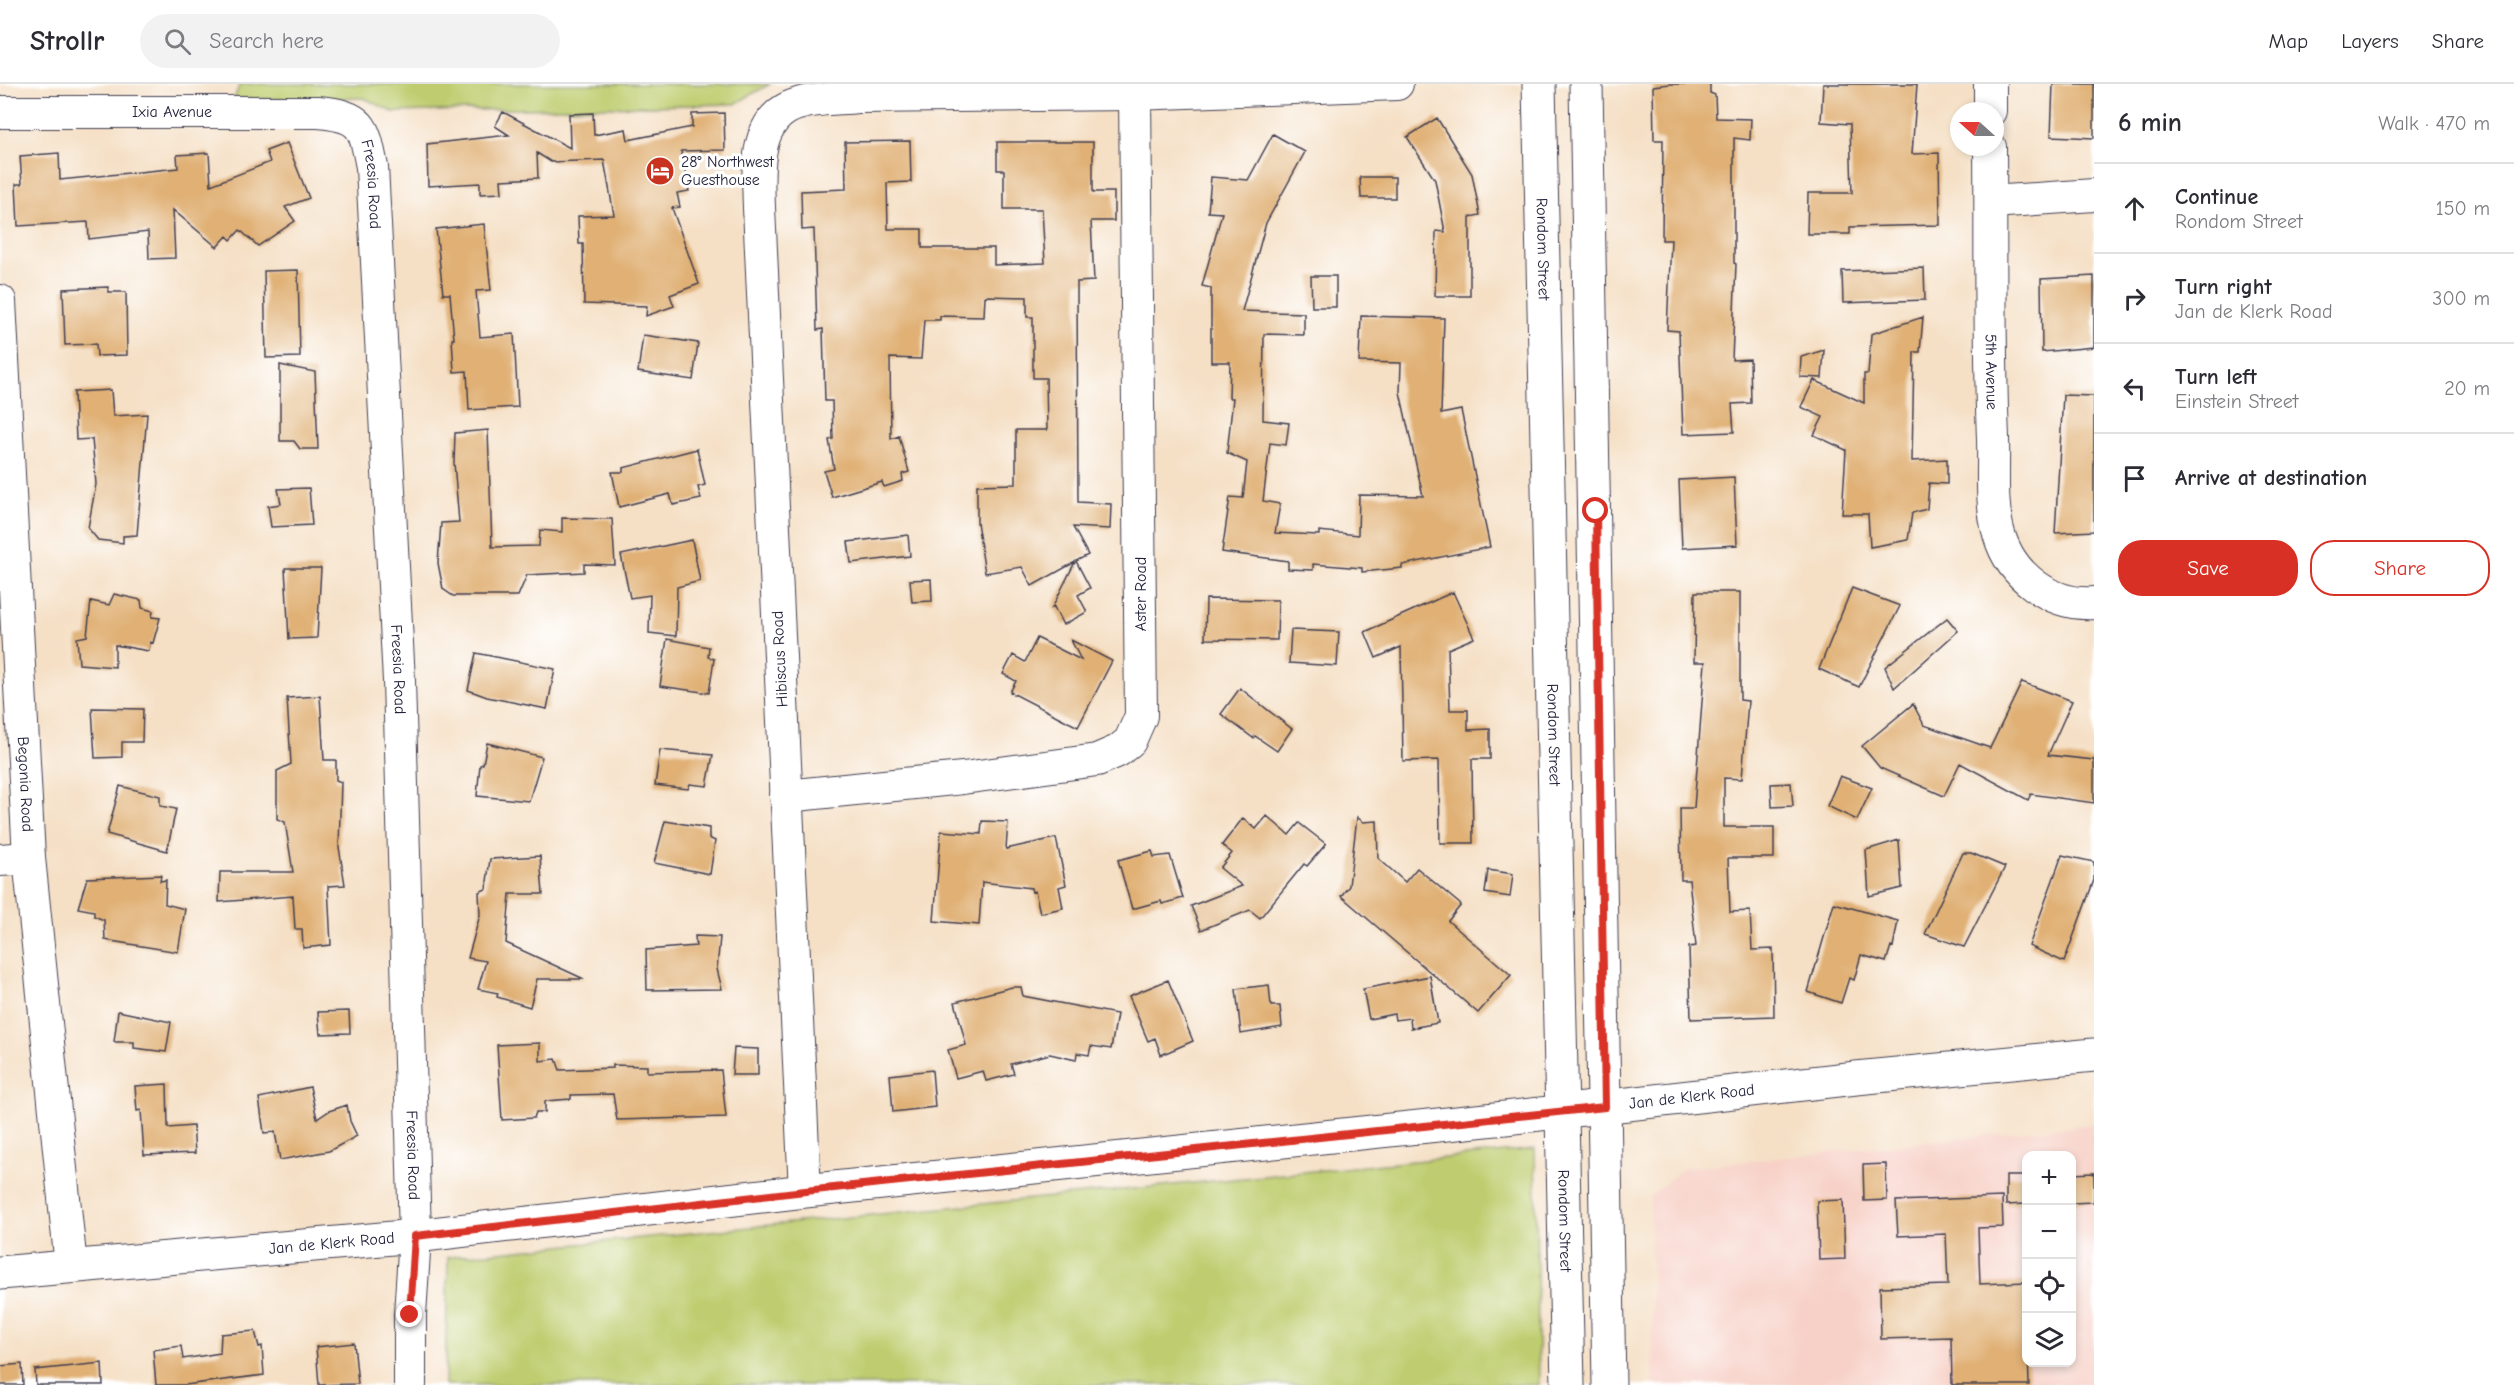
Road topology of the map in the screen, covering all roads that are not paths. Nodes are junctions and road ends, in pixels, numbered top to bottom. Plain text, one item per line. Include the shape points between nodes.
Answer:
1 (1397, 84) edge
2 (1539, 84) edge
3 (1586, 84) edge
4 (1990, 84) edge
5 (1134, 94) junction
6 (1990, 102) edge
7 (0, 112) edge
8 (344, 115) joint
9 (1990, 156) edge
10 (2094, 195) edge
11 (1991, 202) junction
12 (0, 301) edge
13 (2094, 603) edge
14 (786, 796) junction
15 (14, 859) edge
16 (2094, 1055) edge
17 (1605, 1107) junction
18 (1562, 1112) junction
19 (805, 1191) junction
20 (415, 1236) junction
21 (71, 1266) junction
22 (0, 1273) edge
23 (410, 1385) edge
24 (1568, 1385) edge
25 (1609, 1385) edge

1 - 5 street
2 - 18 street, Rondom Street
3 - 17 street
4 - 6 street
5 - 14 street, Aster Road via 1141,716 1133,734 1118,751 1098,760
5 - 14 street, Hibiscus Road via 817,100 796,104 768,129 758,155 758,186
7 - 8 street, Ixia Avenue
8 - 20 street, Freesia Road via 364,130 372,167 399,681
9 - 11 street, 5th Avenue
10 - 11 street
11 - 13 street, 5th Avenue via 1996,518 2005,549 2033,585 2063,601
12 - 15 street, Begonia Road
14 - 19 street, Hibiscus Road
15 - 21 street, Begonia Road
16 - 17 street, Jan de Klerk Road
17 - 18 street, Jan de Klerk Road
17 - 25 street
18 - 19 street, Jan de Klerk Road
18 - 24 street, Rondom Street
19 - 20 street, Jan de Klerk Road
20 - 21 street, Jan de Klerk Road
20 - 23 street, Freesia Road
21 - 22 street, Jan de Klerk Road

